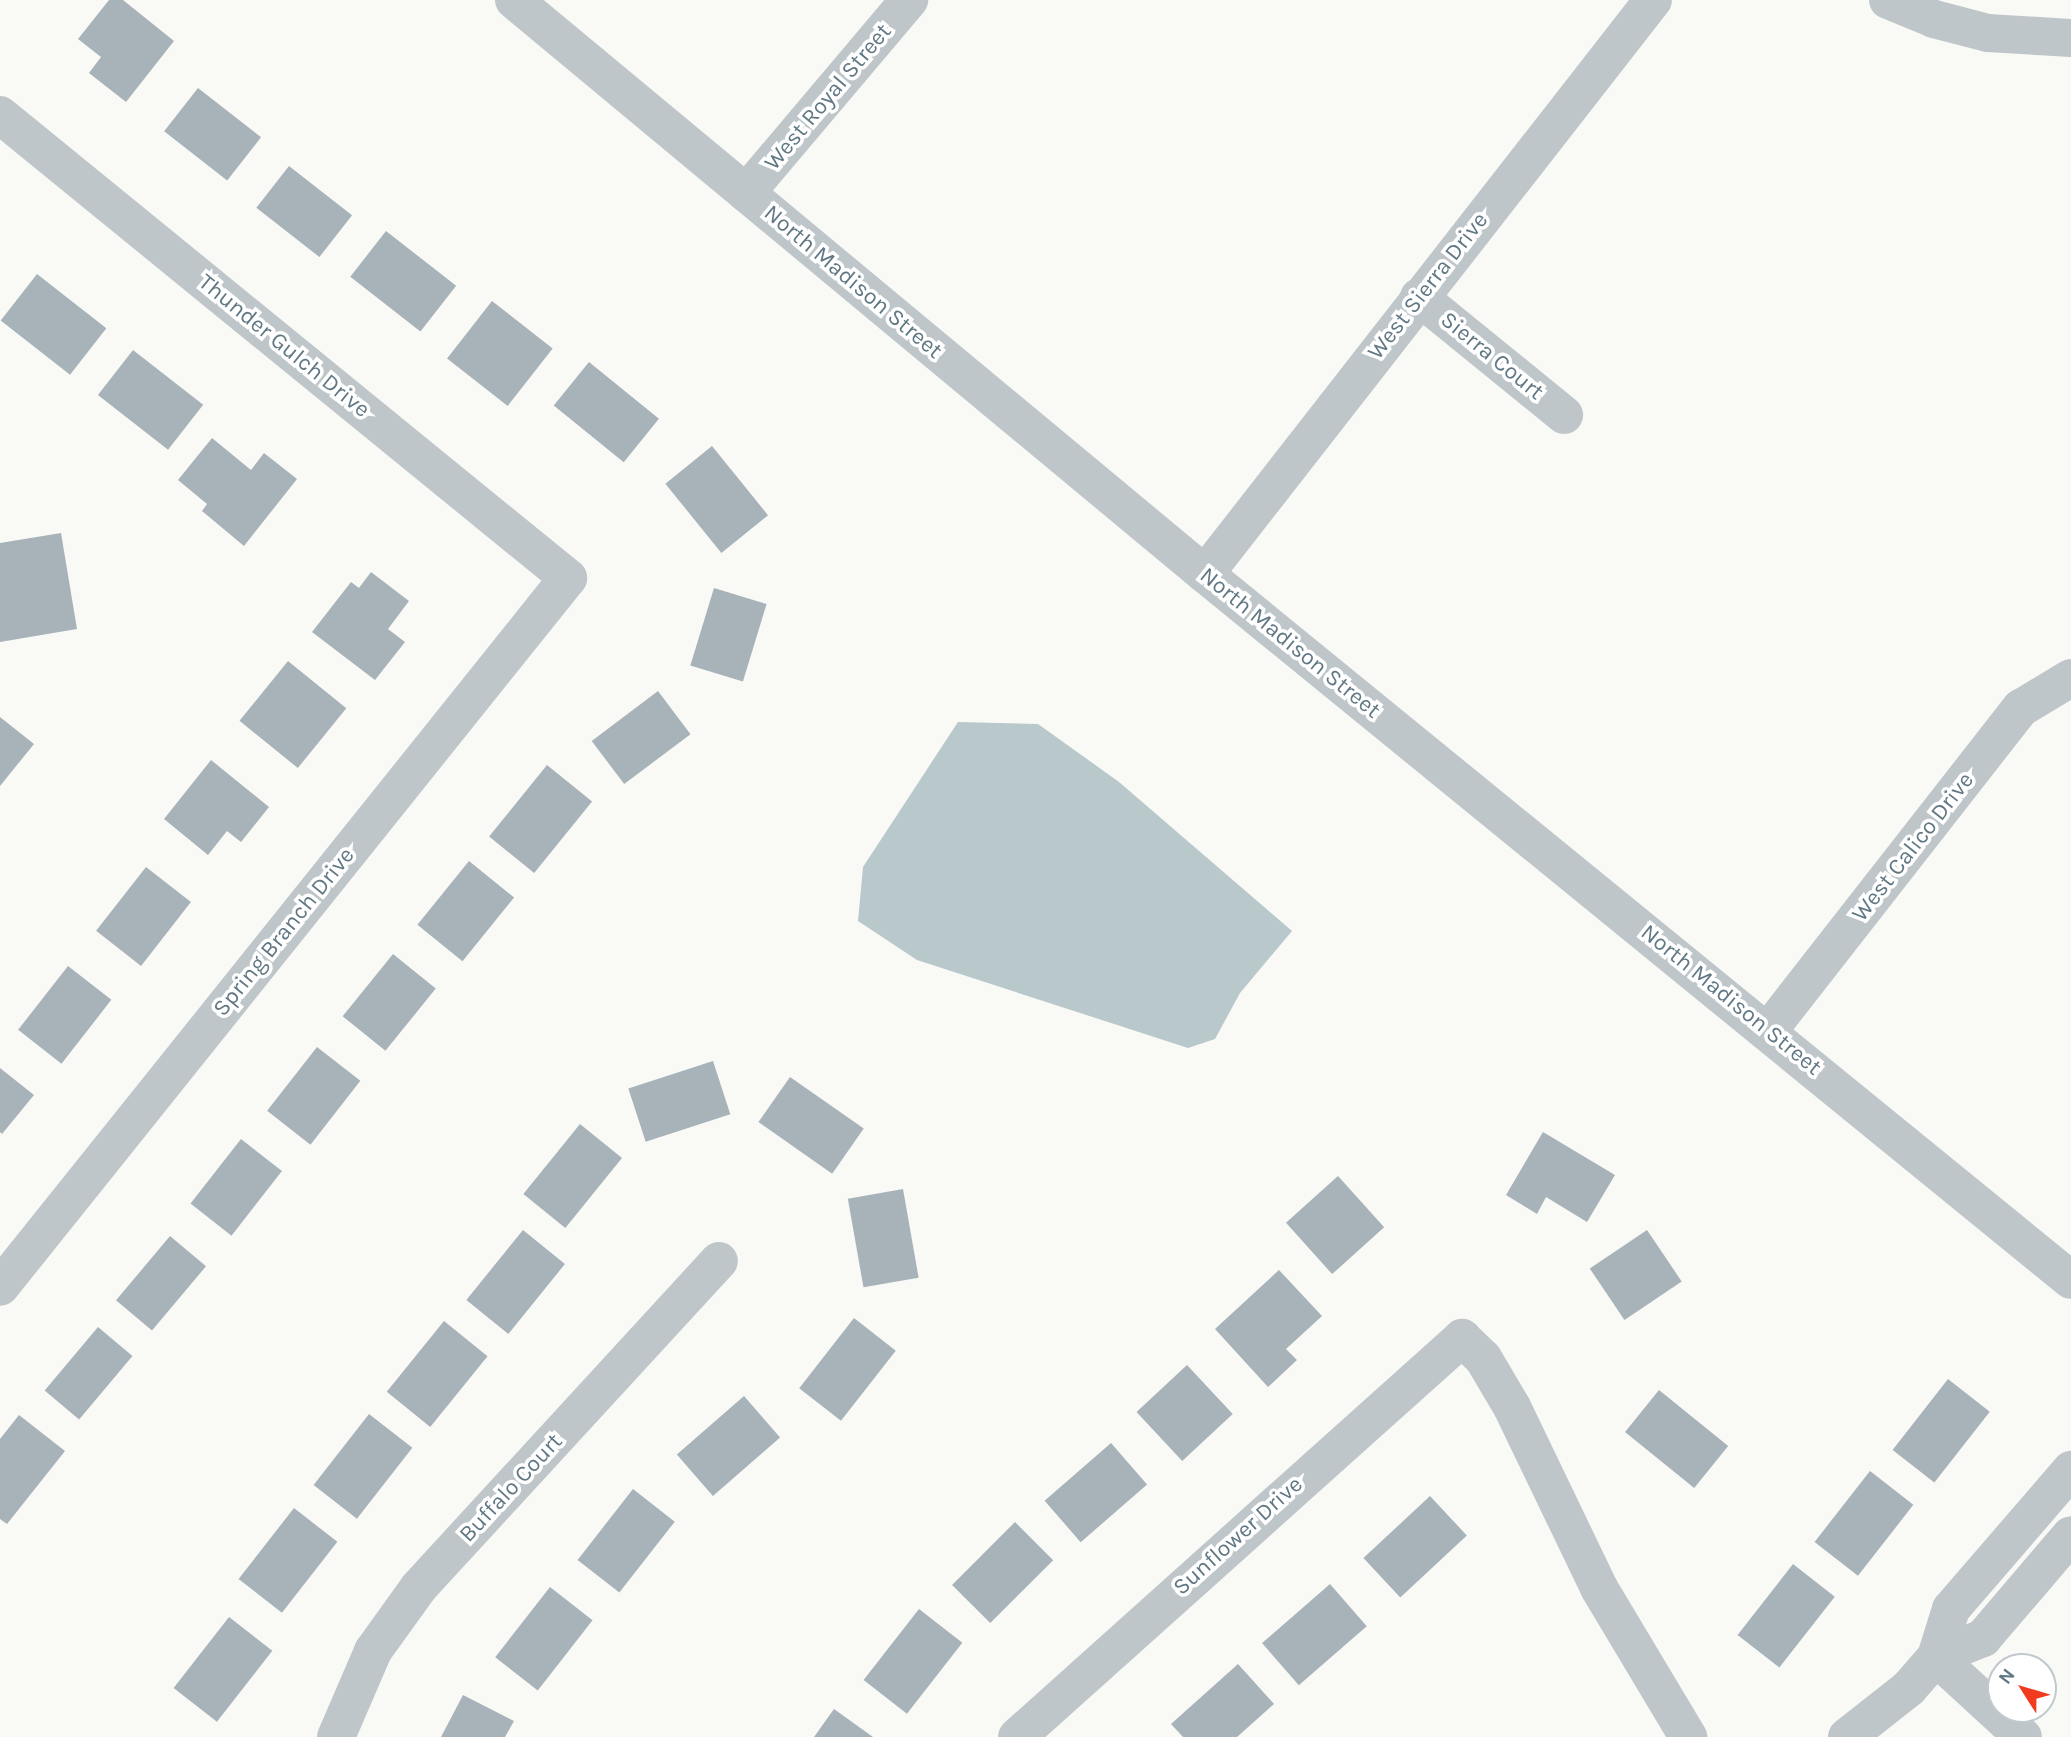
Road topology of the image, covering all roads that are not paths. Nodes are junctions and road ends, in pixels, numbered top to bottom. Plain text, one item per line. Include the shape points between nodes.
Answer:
1 (514, 0) edge
2 (909, 0) edge
3 (1653, 0) edge
4 (1888, 0) edge
5 (2071, 38) edge
6 (0, 115) edge
7 (746, 193) junction
8 (1419, 297) junction
9 (1564, 415) dead end
10 (1205, 574) junction
11 (568, 578) joint
12 (2071, 678) edge
13 (1769, 1030) junction
14 (719, 1261) dead end
15 (2071, 1280) edge
16 (0, 1287) edge
17 (2071, 1471) edge
18 (2071, 1535) edge
19 (1936, 1657) junction
20 (336, 1737) edge
21 (1017, 1737) edge
22 (1688, 1737) edge
23 (1847, 1737) edge
24 (2023, 1737) edge

1 - 7 street, North Madison Street
2 - 7 street, West Royal Street
3 - 8 street, West Sierra Drive
4 - 5 street via 1934,19 1988,33
6 - 11 street, Thunder Gulch Drive
7 - 10 street, North Madison Street
8 - 9 street, Sierra Court
8 - 10 street, West Sierra Drive
10 - 13 street, North Madison Street
11 - 16 street, Spring Branch Drive
12 - 13 street, West Calico Drive via 2021,708
13 - 15 street, North Madison Street
14 - 20 street, Buffalo Court via 419,1587 373,1651
17 - 19 street via 1951,1609
18 - 19 street via 1983,1638
19 - 23 street via 1909,1688
19 - 24 street
21 - 22 street, Sunflower Drive via 1462,1338 1483,1358 1512,1407 1599,1588

